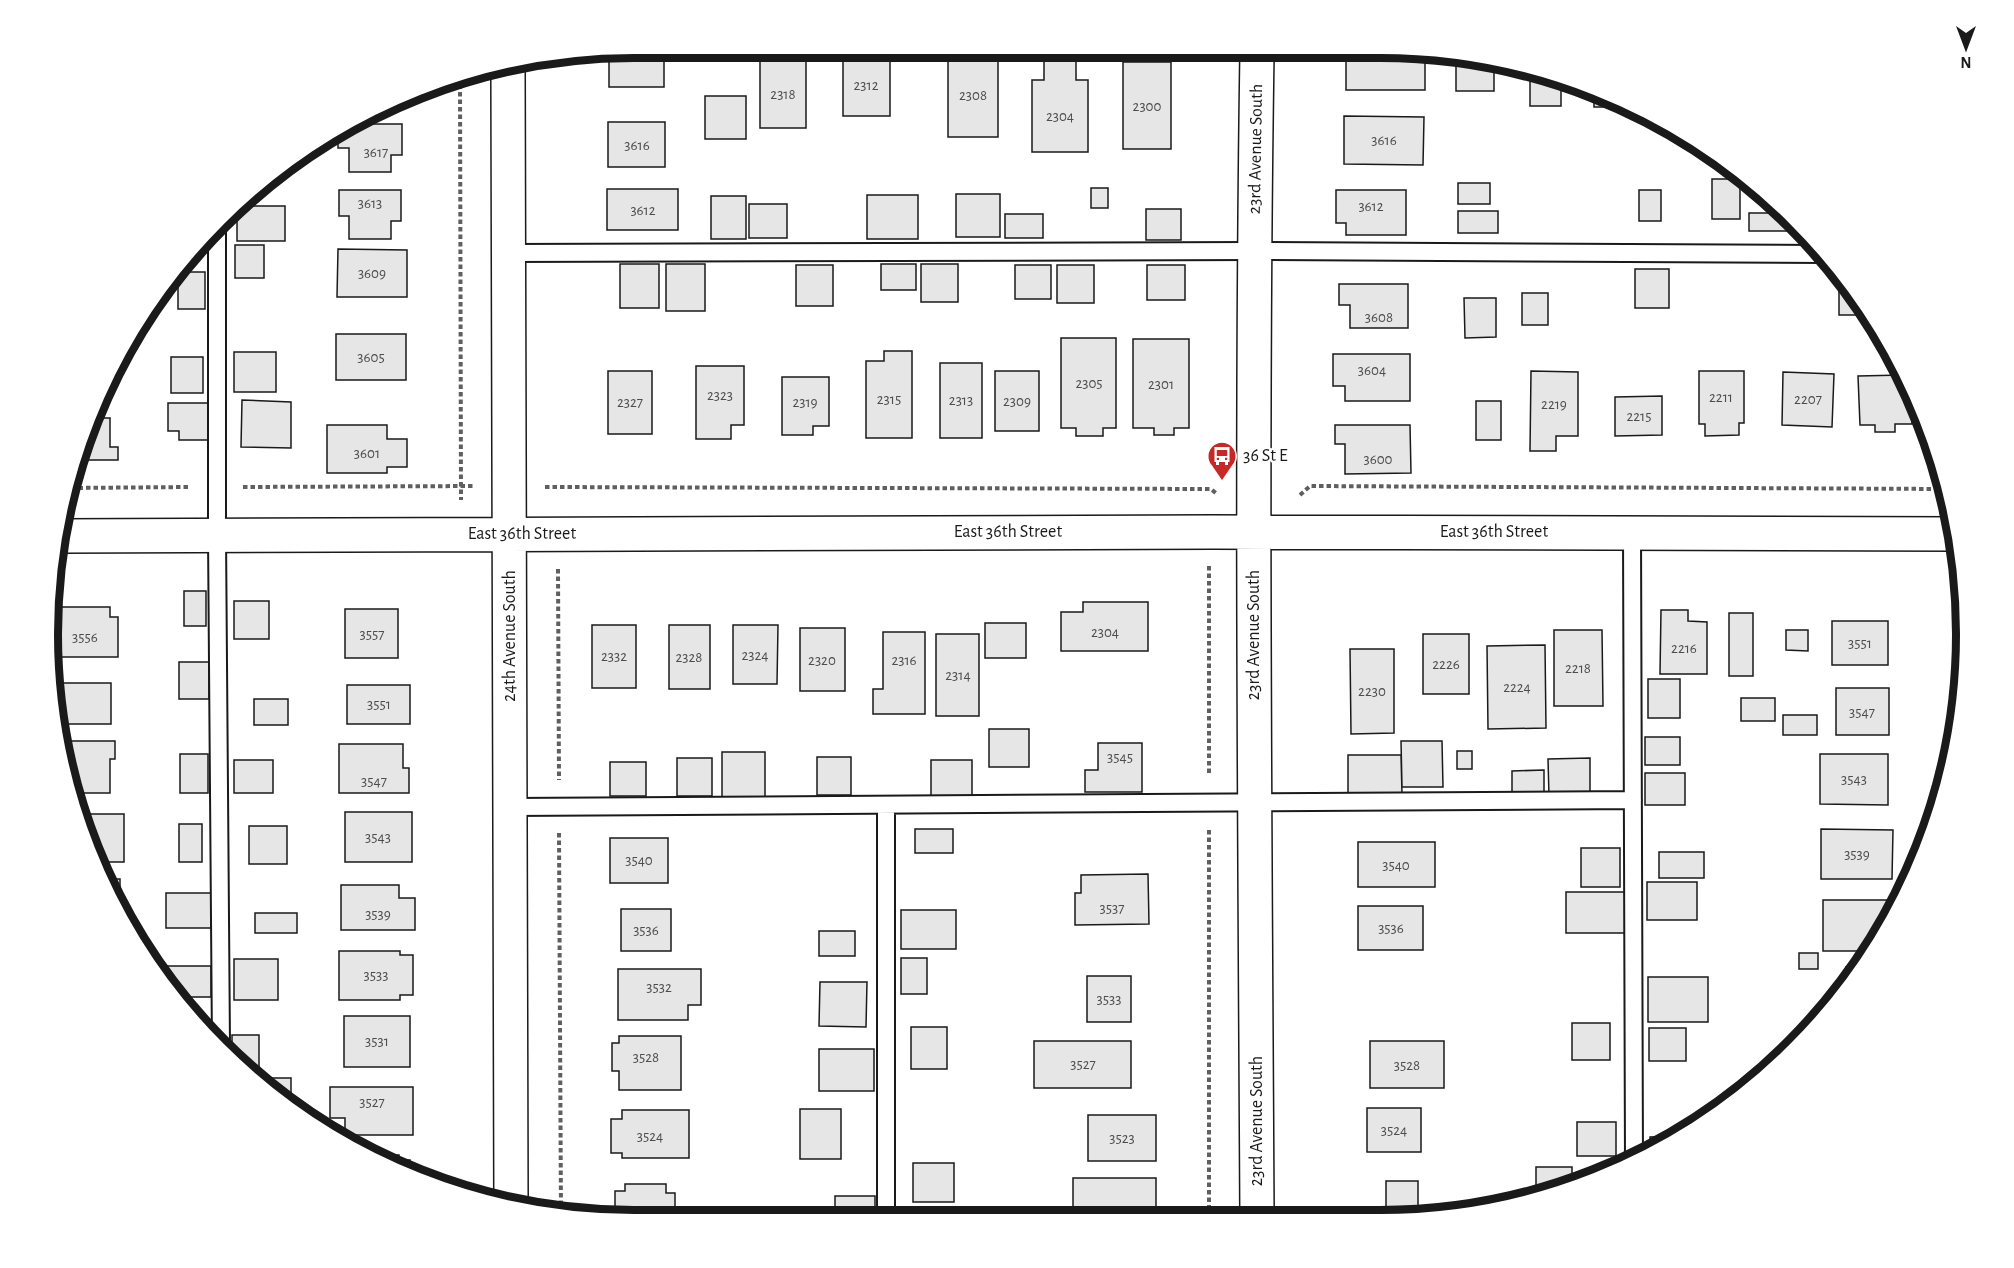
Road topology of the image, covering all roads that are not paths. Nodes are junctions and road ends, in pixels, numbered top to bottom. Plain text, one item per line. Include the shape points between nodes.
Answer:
1 (1257, 58) edge
2 (508, 73) edge
3 (217, 238) edge
4 (1254, 250) junction
5 (508, 253) junction
6 (1812, 254) edge
7 (1254, 532) junction
8 (1632, 533) junction
9 (510, 534) junction
10 (1946, 534) edge
11 (217, 535) junction
12 (67, 536) edge
13 (1633, 800) junction
14 (1254, 802) junction
15 (886, 805) junction
16 (511, 807) junction
17 (221, 1034) edge
18 (1634, 1150) edge
19 (511, 1196) edge
20 (886, 1210) edge
21 (1257, 1210) edge

1 - 4 street, 23rd Avenue South
2 - 5 street, 24th Avenue South
3 - 11 lane
4 - 5 lane
4 - 6 lane
4 - 7 street, 23rd Avenue South
5 - 9 street, 24th Avenue South
7 - 8 street, East 36th Street
7 - 9 street, East 36th Street
7 - 14 street, 23rd Avenue South
8 - 10 street, East 36th Street
8 - 13 lane
9 - 11 street, East 36th Street
9 - 16 street, 24th Avenue South
11 - 12 street, East 36th Street
11 - 17 lane
13 - 14 lane
13 - 18 lane
14 - 15 lane
14 - 21 street, 23rd Avenue South
15 - 16 lane
15 - 20 lane
16 - 19 street, 24th Avenue South

